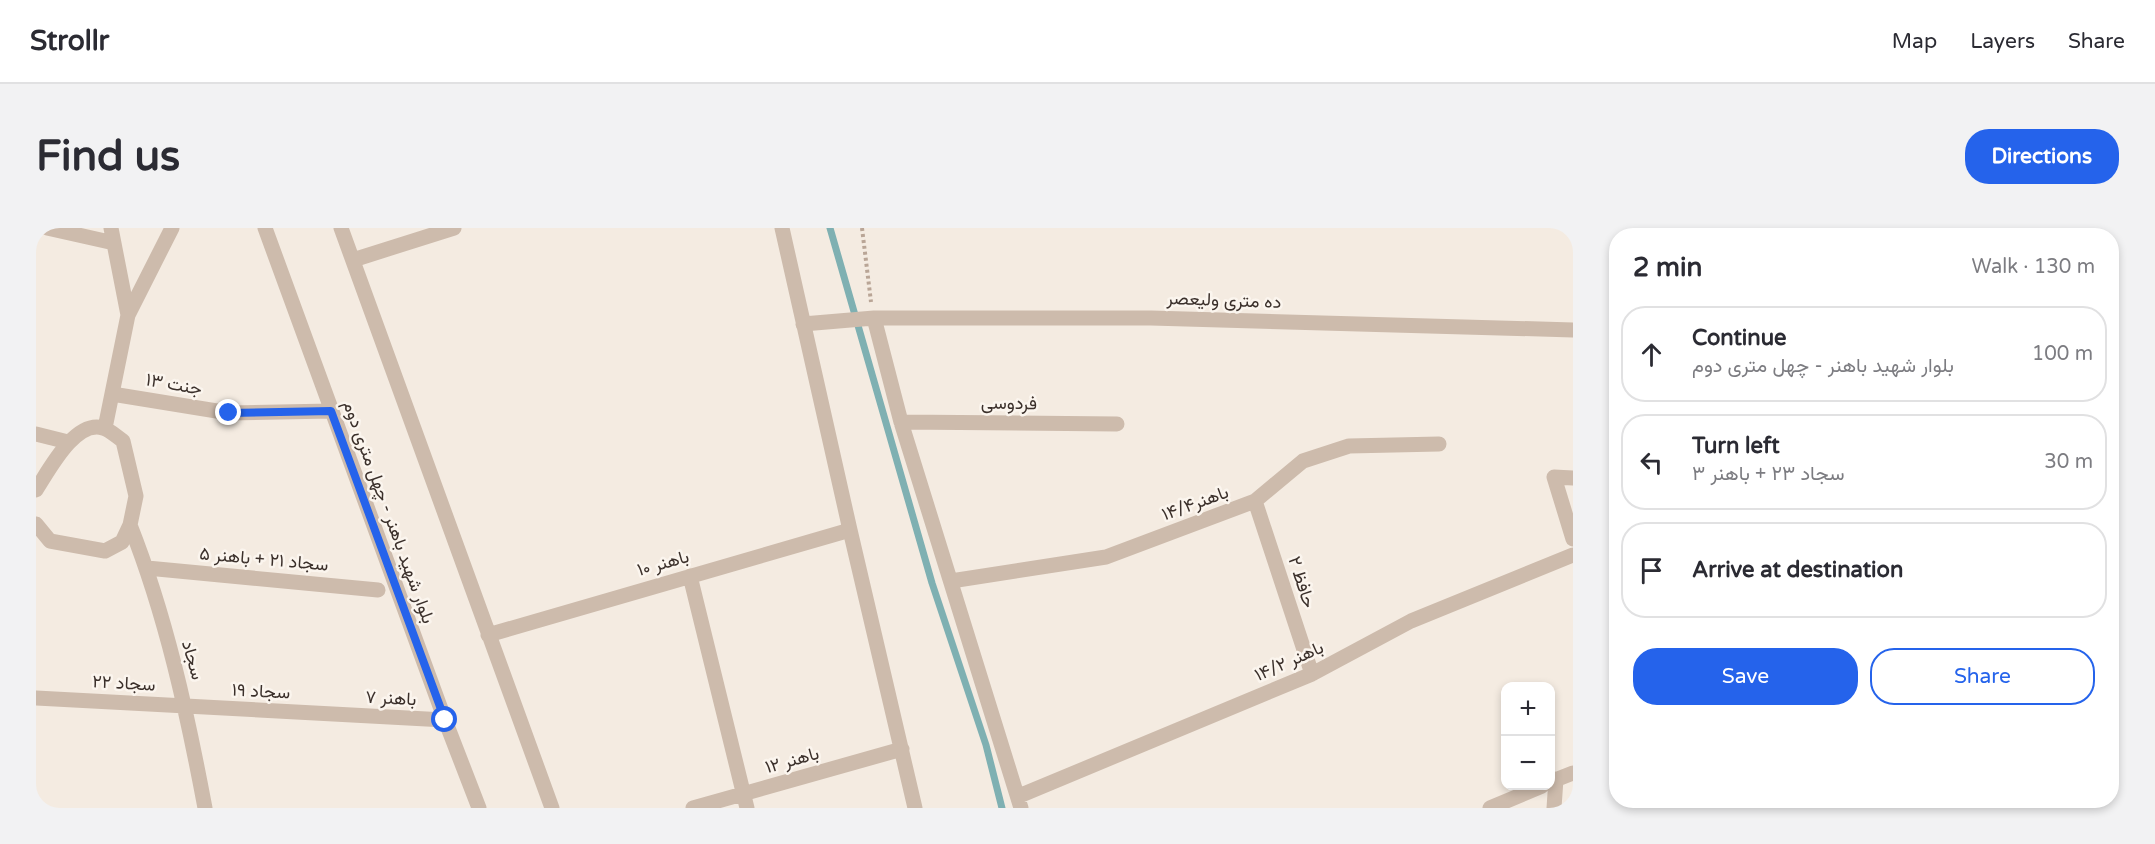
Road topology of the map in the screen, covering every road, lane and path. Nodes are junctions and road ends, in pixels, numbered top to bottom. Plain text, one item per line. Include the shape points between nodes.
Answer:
1 (47, 228) edge
2 (172, 228) edge
3 (265, 228) edge
4 (341, 228) edge
5 (454, 228) edge
6 (782, 228) edge
7 (862, 228) edge
8 (112, 235) edge
9 (353, 260) junction
10 (128, 315) junction
11 (874, 318) junction
12 (803, 324) junction
13 (1573, 330) edge
14 (112, 394) junction
15 (331, 411) junction
16 (901, 422) junction
17 (1117, 424) dead end
18 (105, 428) junction
19 (36, 434) edge
20 (68, 442) junction
21 (1439, 444) dead end
22 (1573, 478) edge
23 (36, 490) edge
24 (1255, 501) junction
25 (130, 525) junction
26 (37, 527) edge
27 (850, 530) junction
28 (1573, 539) edge
29 (1573, 555) edge
30 (147, 568) junction
31 (690, 576) junction
32 (951, 581) junction
33 (378, 590) dead end
34 (488, 634) junction
35 (1312, 674) junction
36 (36, 698) edge
37 (186, 706) junction
38 (335, 714) joint
39 (445, 720) junction
40 (902, 749) junction
41 (1573, 773) edge
42 (1555, 780) edge
43 (1531, 790) edge
44 (1551, 790) edge
45 (745, 801) edge
46 (1020, 802) edge
47 (205, 808) edge
48 (479, 808) edge
49 (552, 808) edge
50 (693, 808) edge
51 (915, 808) edge
52 (1490, 808) edge
53 (1554, 808) edge

1 - 8 street
2 - 10 street
3 - 15 street, بلوار شهید باهنر - چهل متری دوم
4 - 9 street
5 - 9 street
6 - 12 street
7 - 11 path
8 - 10 street
9 - 34 street
10 - 14 street
11 - 12 street, ده متری ولیعصر
11 - 13 street, ده متری ولیعصر via 1151,318
11 - 16 street
12 - 27 street
14 - 15 street, جنت ۱۳ via 229,413
14 - 18 street
15 - 39 street, بلوار شهید باهنر - چهل متری دوم
16 - 17 street, فردوسی
16 - 32 street
18 - 20 street via 86,430
18 - 25 street via 123,441 136,496
19 - 20 street
20 - 23 street
21 - 24 street, باهنر۱۴/۴ via 1349,446 1303,461
22 - 28 street via 1554,477
24 - 32 street, باهنر۱۴/۴ via 1106,557
24 - 35 street, حافظ ۲
25 - 26 street via 122,542 105,551 50,541
25 - 30 street, سجاد
27 - 31 street, باهنر ۱۰
27 - 40 street
29 - 35 street, باهنر ۱۴/۲ via 1412,621
30 - 33 street, سجاد ۲۱ + باهنر ۵
30 - 37 street, سجاد
31 - 34 street, باهنر ۱۰
31 - 45 street
32 - 46 street
34 - 49 street
35 - 46 street, باهنر ۱۴/۲
36 - 37 street, سجاد ۲۲
37 - 38 street, سجاد ۱۹
37 - 47 street, سجاد
38 - 39 street, باهنر ۷
39 - 48 street, بلوار شهید باهنر - چهل متری دوم
40 - 45 street, باهنر ۱۲
40 - 51 street
41 - 42 street
43 - 52 street
44 - 53 street
45 - 50 street, باهنر ۱۲

